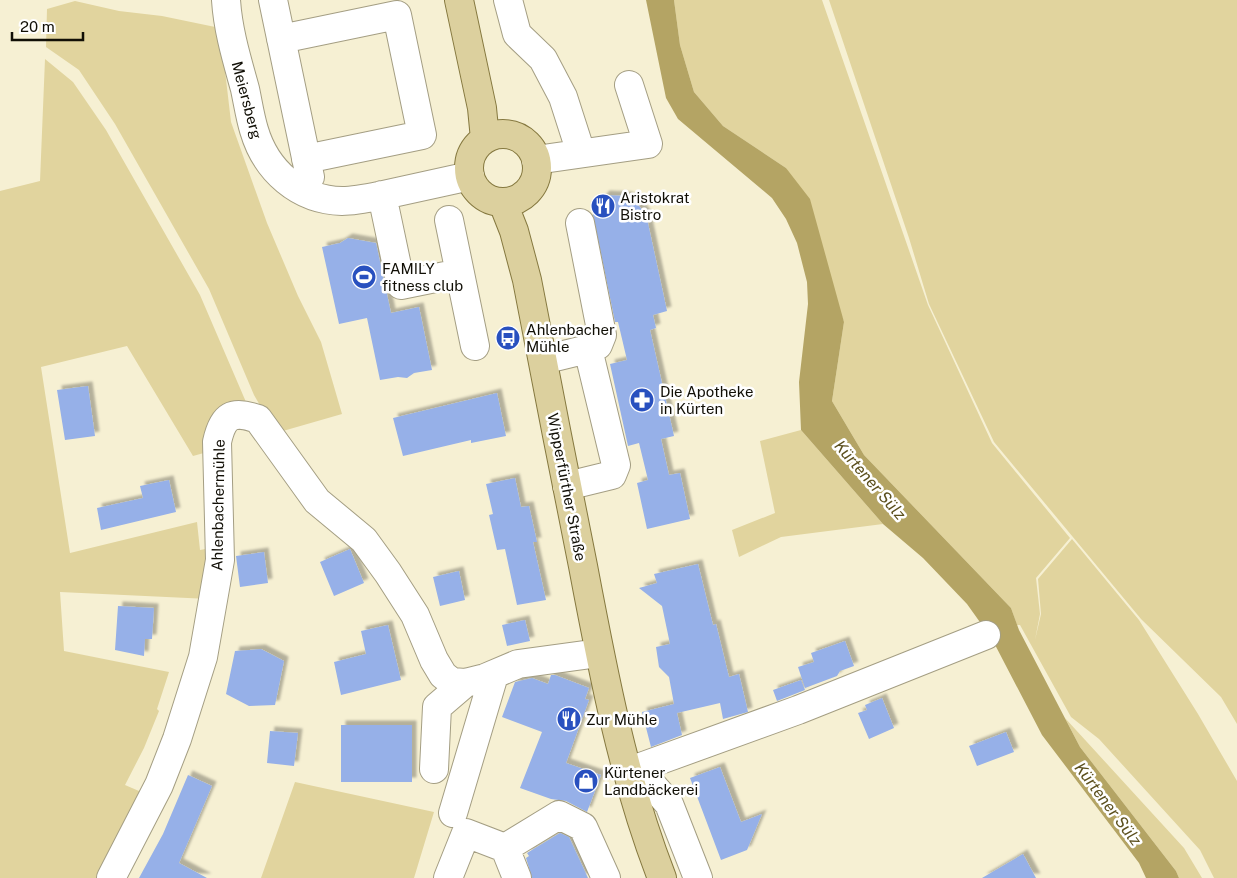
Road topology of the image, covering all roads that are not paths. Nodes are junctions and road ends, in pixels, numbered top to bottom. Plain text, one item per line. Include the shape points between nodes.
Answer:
1 (226, 0) edge
2 (273, 0) edge
3 (459, 0) edge
4 (508, 0) edge
5 (281, 40) junction
6 (628, 85) dead end
7 (485, 139) junction
8 (581, 153) junction
9 (306, 160) junction
10 (536, 160) junction
11 (470, 176) junction
12 (382, 195) junction
13 (314, 196) junction
14 (503, 203) junction
15 (449, 220) dead end
16 (580, 223) dead end
17 (460, 273) junction
18 (475, 346) dead end
19 (588, 349) junction
20 (543, 360) junction
21 (567, 486) junction
22 (986, 635) dead end
23 (599, 653) junction
24 (494, 674) junction
25 (465, 683) junction
26 (434, 769) dead end
27 (633, 771) junction
28 (453, 813) dead end
29 (505, 848) junction
30 (111, 878) edge
31 (448, 878) edge
32 (517, 878) edge
33 (606, 878) edge
34 (662, 878) edge
35 (698, 878) edge

1 - 13 street, Meiersberg via 237,65 260,148 276,171 295,189
2 - 5 street
3 - 7 main road via 482,108
4 - 8 street via 516,34 543,59 563,97
5 - 9 street
5 - 9 street via 397,15 422,135
6 - 8 street via 648,144
7 - 10 main road via 511,135 527,144
7 - 11 main road via 470,159
8 - 10 street
9 - 13 street
10 - 14 main road via 531,187 517,200
11 - 12 street, Meiersberg
11 - 14 main road via 479,194
12 - 13 street, Meiersberg via 343,201
12 - 17 street via 401,286
14 - 20 main road, Wipperfürther Straße via 527,280
15 - 17 street
16 - 19 street via 602,335 598,344
17 - 18 street
19 - 20 street
19 - 21 street via 616,464 612,474
20 - 21 main road, Wipperfürther Straße
21 - 23 main road, Wipperfürther Straße
22 - 27 street
23 - 24 street via 518,664
23 - 27 main road, Wipperfürther Straße
24 - 25 street
24 - 28 street
25 - 26 street via 437,707
25 - 30 street, Ahlenbachermühle via 452,682 443,675 415,614 388,573 364,540 317,501 258,419 239,414 225,419 217,442 220,560 203,657 177,739 158,785
27 - 34 main road, Wipperfürther Straße via 643,826
27 - 35 street, Wipperfürther Straße via 669,804
29 - 31 street via 466,833
29 - 32 street
29 - 33 street via 559,815 582,827

